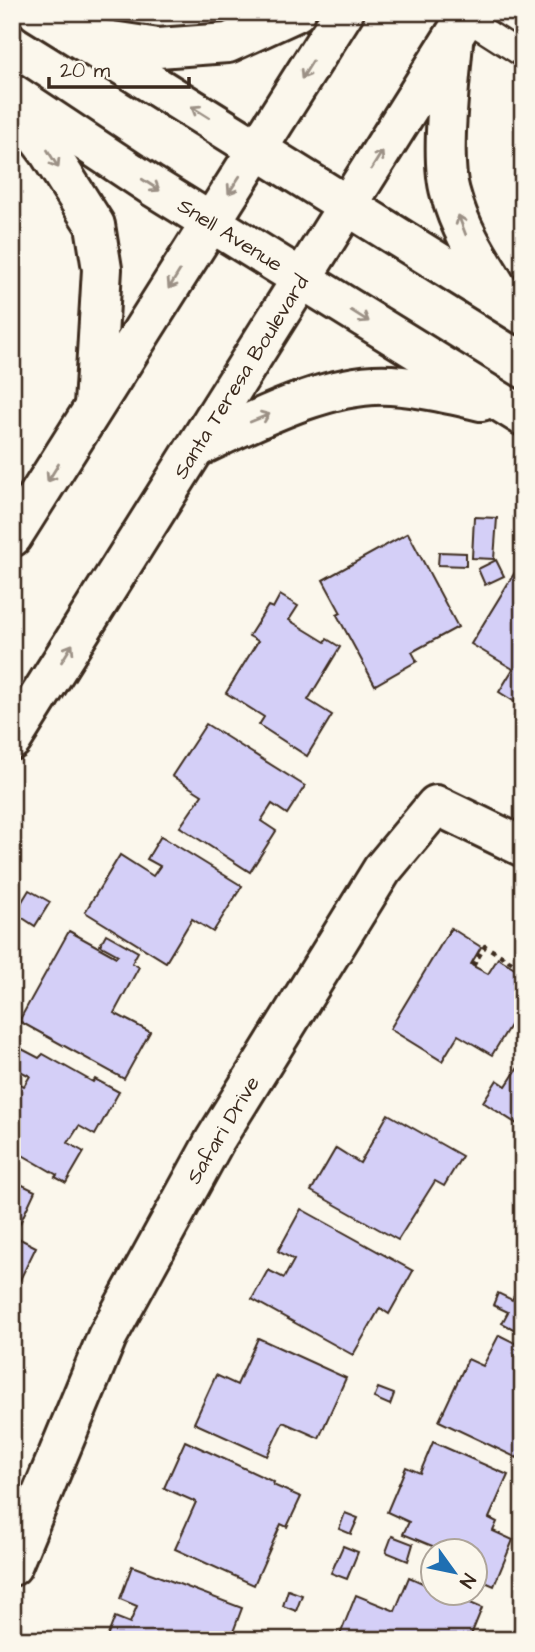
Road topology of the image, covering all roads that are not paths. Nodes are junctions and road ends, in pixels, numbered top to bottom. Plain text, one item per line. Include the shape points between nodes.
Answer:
1 (37, 12) edge
2 (296, 12) edge
3 (344, 12) edge
4 (462, 23) edge
5 (76, 36) junction
6 (523, 55) edge
7 (12, 93) edge
8 (12, 104) edge
9 (258, 149) junction
10 (349, 205) junction
11 (210, 222) junction
12 (302, 280) junction
13 (515, 310) edge
14 (94, 406) junction
15 (516, 411) edge
16 (198, 447) junction
17 (12, 537) edge
18 (12, 740) edge
19 (523, 847) edge
20 (12, 1566) edge

1 - 5 main road
2 - 5 main road via 228,43 158,48
3 -> 9 main road
4 - 6 lane
10 -> 4 main road, Santa Teresa Boulevard
13 -> 4 main road via 469,243 449,190 447,137
9 -> 5 main road
7 -> 11 main road, Snell Avenue
8 -> 14 main road via 95,225 102,269
9 - 10 main road
9 -> 11 main road
10 - 12 main road, Santa Teresa Boulevard
10 - 13 main road
11 - 12 main road, Snell Avenue
11 -> 14 main road
12 -> 15 main road, Snell Avenue
12 - 16 main road, Santa Teresa Boulevard
14 -> 17 main road
16 -> 15 main road via 275,412 339,391 389,384
18 -> 16 main road, Santa Teresa Boulevard
19 - 20 main road, Safari Drive via 436,805 382,870 215,1140 107,1336

